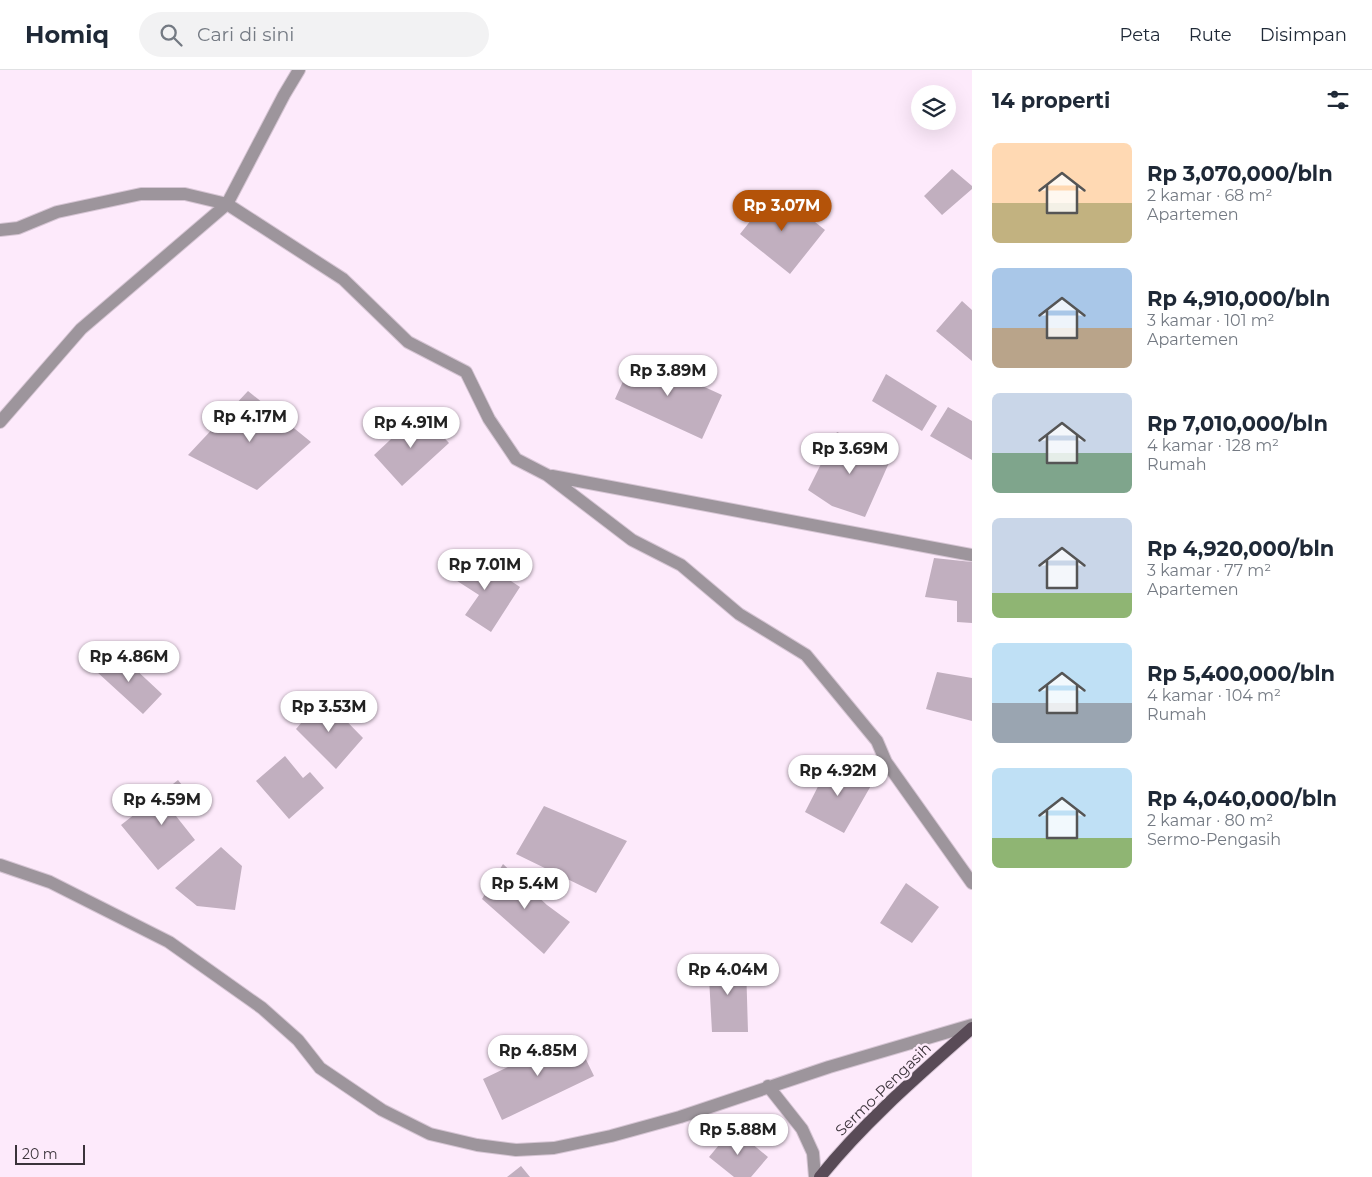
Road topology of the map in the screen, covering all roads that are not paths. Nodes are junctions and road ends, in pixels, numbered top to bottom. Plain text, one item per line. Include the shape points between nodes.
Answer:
1 (299, 70) edge
2 (227, 204) junction
3 (0, 230) edge
4 (0, 422) edge
5 (548, 475) junction
6 (972, 555) edge
7 (0, 865) edge
8 (972, 883) edge
9 (972, 1026) edge
10 (768, 1086) junction
11 (815, 1177) edge
12 (820, 1177) edge

1 - 2 street
2 - 3 street via 185,194 141,194 57,212 18,228
2 - 4 street via 81,329
2 - 5 street via 343,279 408,342 466,372 489,420 516,459
5 - 6 street
5 - 8 street via 632,540 681,566 738,614 806,655 877,741 886,762
7 - 10 street via 50,882 169,942 262,1008 298,1040 320,1068 382,1110 430,1134 516,1150 554,1148 680,1117
9 - 10 street
9 - 12 main road, Sermo-Pengasih via 894,1098
10 - 11 street via 802,1129 813,1153

